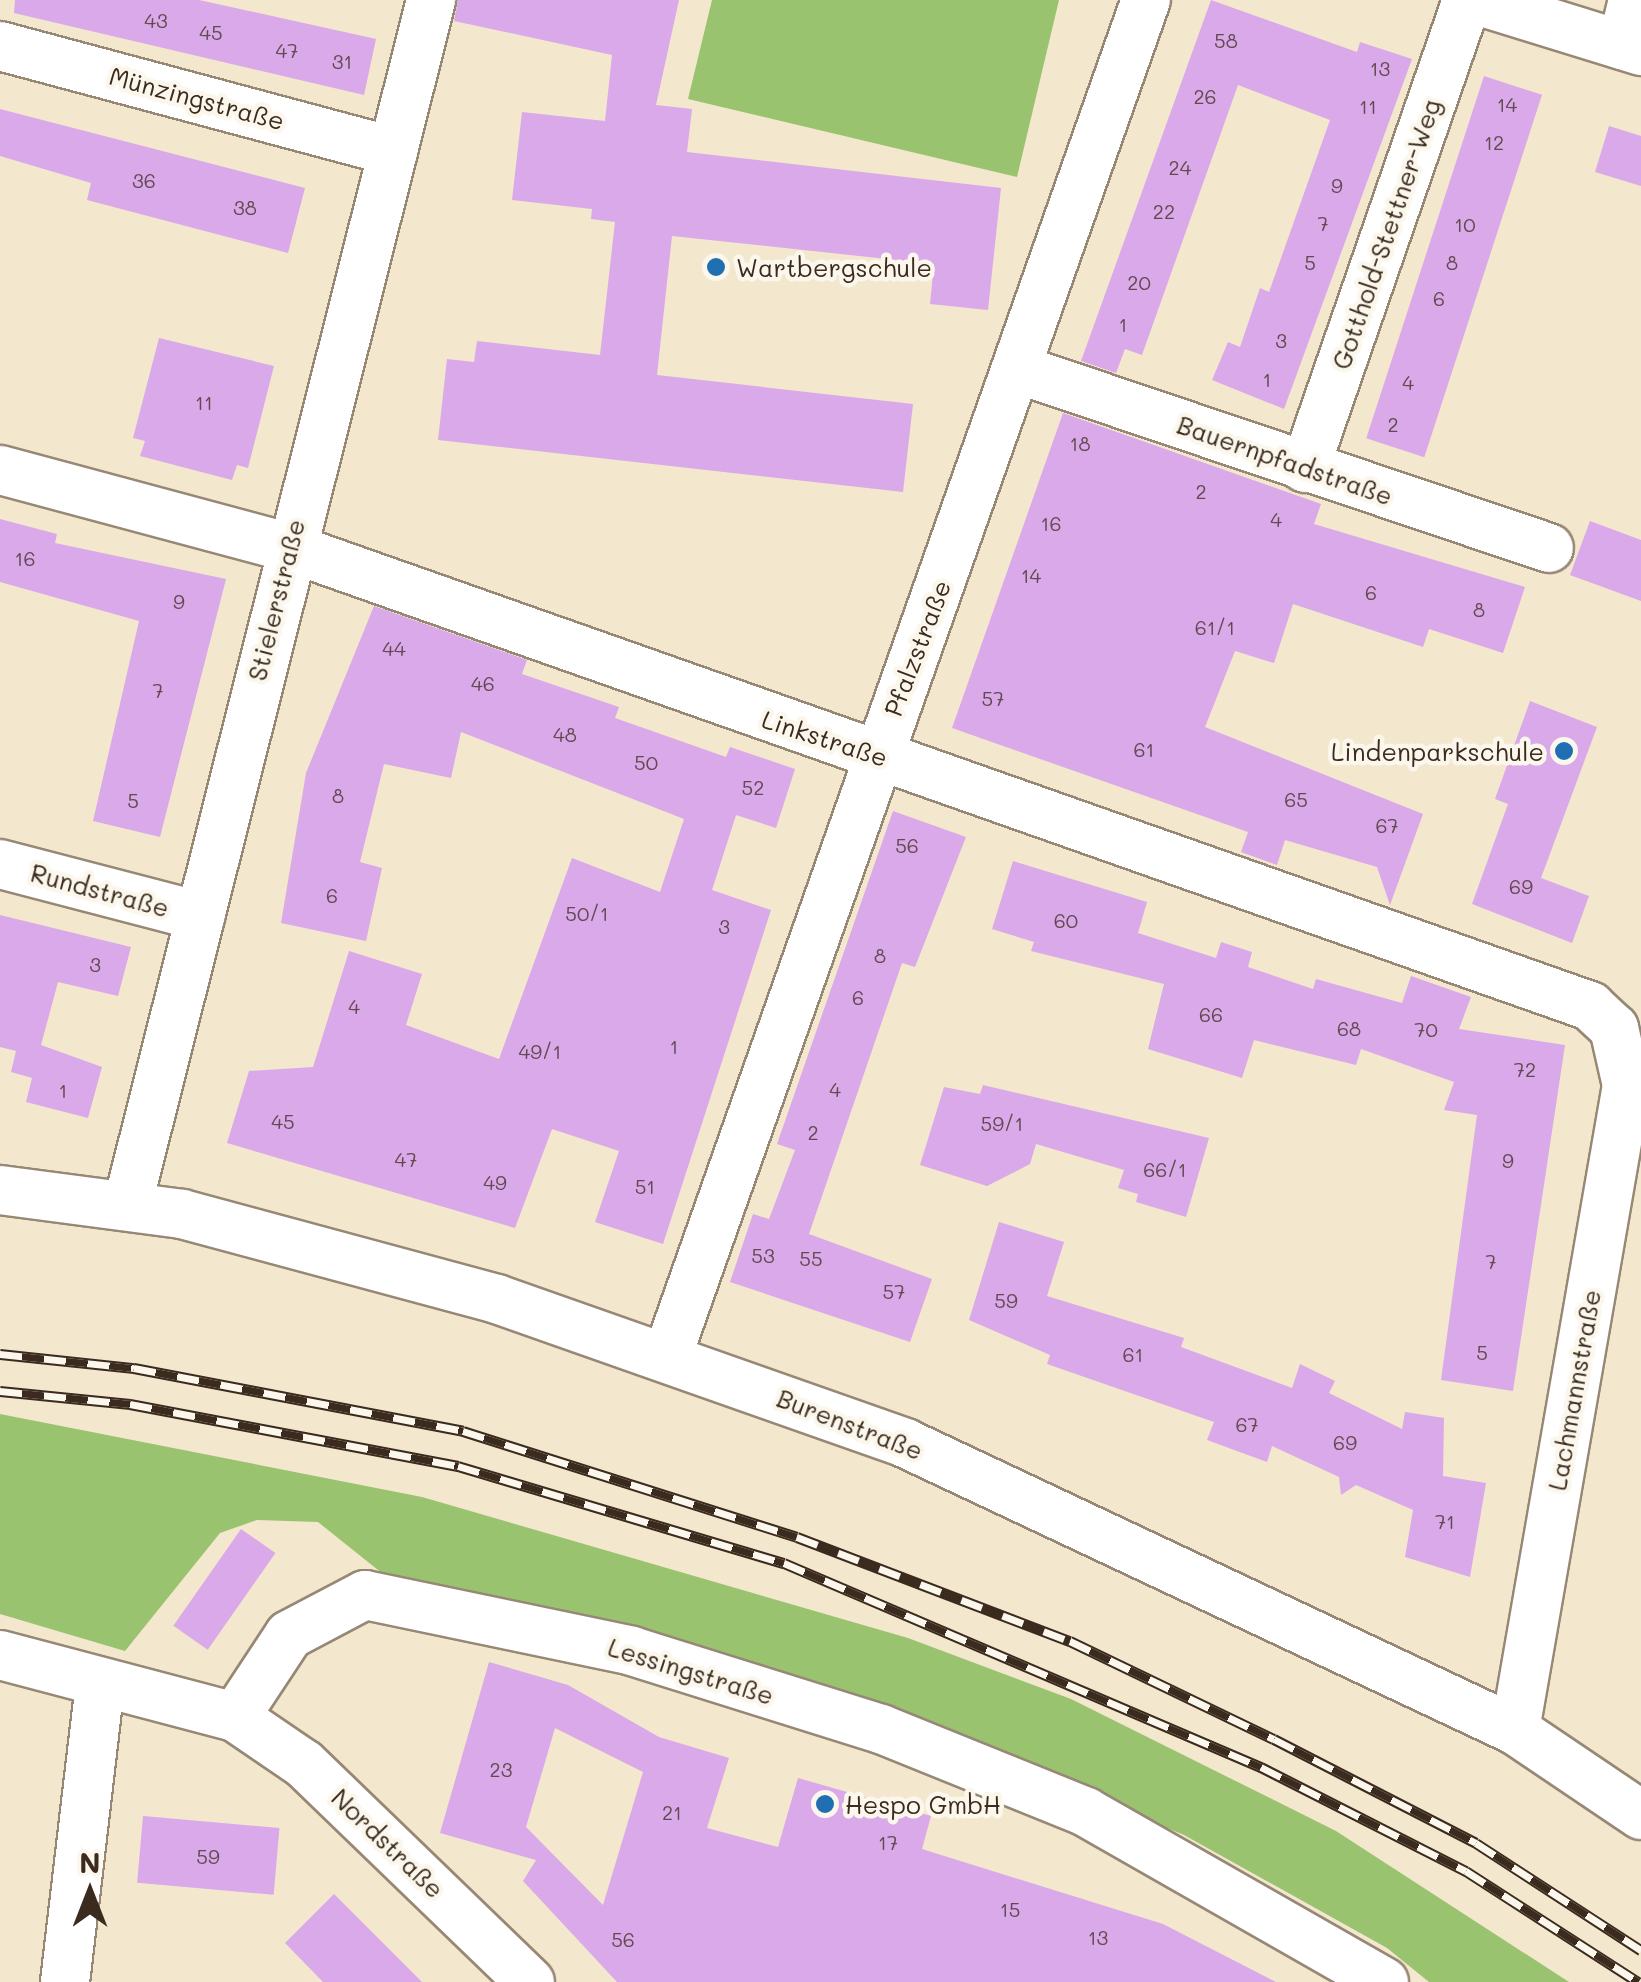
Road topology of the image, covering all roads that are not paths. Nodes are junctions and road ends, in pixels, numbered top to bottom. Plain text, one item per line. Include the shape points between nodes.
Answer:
1 (431, 0) edge
2 (1146, 0) edge
3 (1466, 0) edge
4 (1476, 0) edge
5 (1634, 0) edge
6 (0, 46) edge
7 (1631, 48) edge
8 (393, 151) junction
9 (1021, 370) junction
10 (1305, 468) junction
11 (0, 470) edge
12 (288, 547) junction
13 (1549, 548) dead end
14 (877, 754) junction
15 (0, 864) edge
16 (200, 916) junction
17 (1623, 1050) joint
18 (0, 1190) edge
19 (128, 1203) junction
20 (668, 1354) junction
21 (0, 1655) edge
22 (100, 1686) junction
23 (235, 1717) junction
24 (1516, 1730) junction
25 (1641, 1815) edge
26 (65, 1982) edge
27 (530, 1982) edge
28 (1384, 1982) edge

1 - 8 street, Stielerstraße
2 - 9 street, Pfalzstraße
3 - 10 street, Gotthold-Stettner-Weg
4 - 7 street
5 - 7 street
6 - 8 street, Münzingstraße
8 - 12 street, Stielerstraße
9 - 10 street, Bauernpfadstraße
9 - 14 street, Pfalzstraße
10 - 13 street, Bauernpfadstraße
11 - 12 street, Linkstraße
12 - 14 street, Linkstraße
12 - 16 street, Stielerstraße
14 - 17 street, Linkstraße via 1590,1006
14 - 20 street, Pfalzstraße
15 - 16 street, Rundstraße
16 - 19 street, Stielerstraße
17 - 24 street, Lachmannstraße via 1627,1084
18 - 19 street, Burenstraße
19 - 20 street, Burenstraße
20 - 24 street, Burenstraße via 905,1443
21 - 22 street
22 - 23 street
22 - 26 street
23 - 27 street, Nordstraße via 304,1764
23 - 28 street, Lessingstraße via 289,1635 365,1595 613,1646 881,1729 1086,1812
24 - 25 street, Burenstraße

